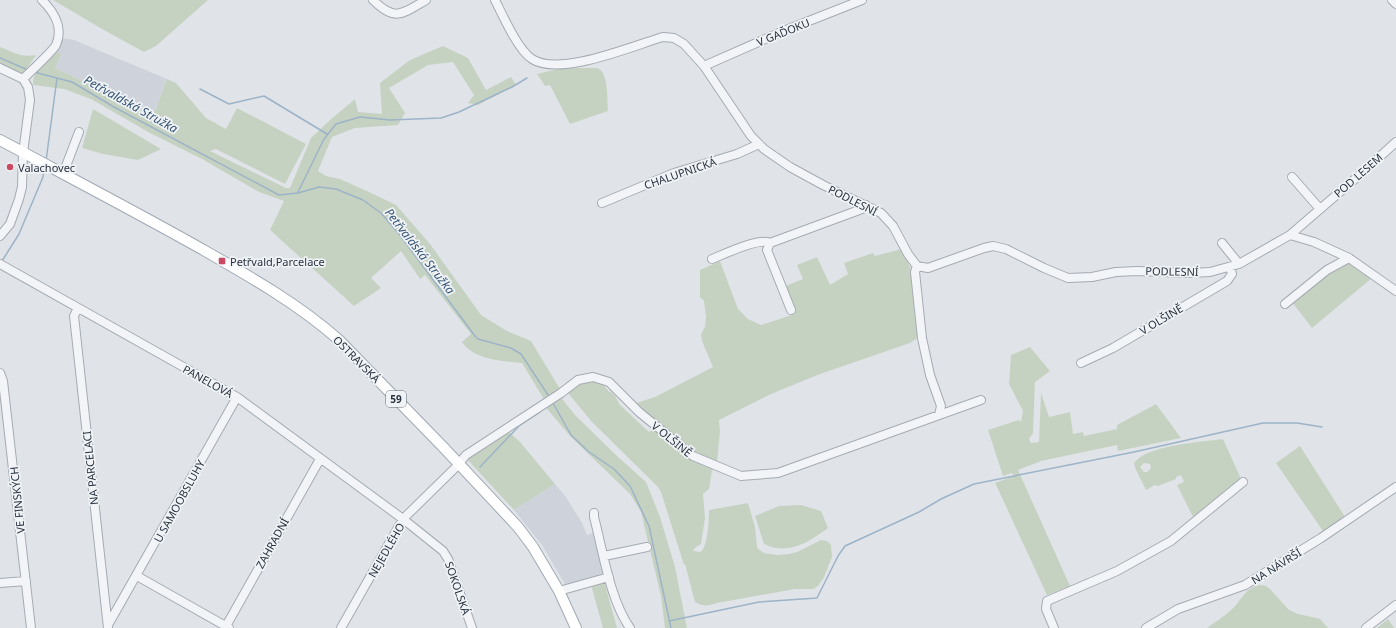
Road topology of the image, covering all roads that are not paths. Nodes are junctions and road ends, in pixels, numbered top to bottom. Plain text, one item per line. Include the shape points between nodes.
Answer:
1 (42, 0) edge
2 (373, 0) edge
3 (426, 0) edge
4 (495, 0) edge
5 (862, 0) edge
6 (1392, 0) edge
7 (1396, 4) edge
8 (704, 66) junction
9 (0, 68) edge
10 (24, 79) junction
11 (79, 132) dead end
12 (0, 140) edge
13 (1396, 142) edge
14 (759, 144) junction
15 (23, 152) junction
16 (63, 174) junction
17 (1292, 177) dead end
18 (602, 203) dead end
19 (866, 205) junction
20 (1320, 209) junction
21 (1290, 235) junction
22 (0, 236) edge
23 (770, 243) junction
24 (1222, 244) dead end
25 (1348, 258) junction
26 (712, 259) dead end
27 (0, 264) edge
28 (1239, 264) junction
29 (917, 266) junction
30 (1230, 267) junction
31 (1395, 288) edge
32 (1285, 304) dead end
33 (78, 308) junction
34 (791, 310) dead end
35 (1081, 363) dead end
36 (0, 373) edge
37 (237, 397) junction
38 (981, 400) dead end
39 (939, 415) junction
40 (320, 459) junction
41 (458, 463) junction
42 (1243, 482) dead end
43 (1396, 487) edge
44 (594, 513) dead end
45 (403, 520) junction
46 (647, 547) dead end
47 (604, 556) junction
48 (137, 576) junction
49 (608, 577) junction
50 (26, 581) junction
51 (0, 583) edge
52 (559, 591) junction
53 (105, 600) junction
54 (120, 604) junction
55 (1396, 606) edge
56 (108, 627) edge
57 (226, 627) edge
58 (31, 628) edge
59 (341, 628) edge
60 (472, 628) edge
61 (576, 628) edge
62 (630, 628) edge
63 (1054, 628) edge
64 (1146, 628) edge
65 (1366, 628) edge

1 - 10 street via 52,10 60,28 56,45
2 - 3 street via 383,10 395,14 408,11
4 - 8 street, PODLESNÍ via 523,51 532,59 543,63 555,65 579,62 662,37 674,38 684,44
5 - 8 street, V GAĎOKU
6 - 7 street
8 - 14 street, PODLESNÍ
9 - 10 street
10 - 15 street via 30,100
11 - 16 street
12 - 15 main road, OSTRAVSKÁ
13 - 20 street, POD LESEM
14 - 18 street, CHALUPNICKÁ via 737,154 674,173
14 - 19 street, PODLESNÍ via 790,167
15 - 16 main road, OSTRAVSKÁ
15 - 22 street via 19,199 10,224
16 - 41 main road, OSTRAVSKÁ / 59 via 222,261 311,316 338,340
17 - 20 street
19 - 23 street via 862,209
19 - 29 street, PODLESNÍ via 881,213 892,226
20 - 21 street, POD LESEM
21 - 25 street via 1314,242
21 - 28 street, PODLESNÍ
23 - 26 street via 763,241
23 - 34 street via 767,250
24 - 28 street
25 - 31 street
25 - 32 street via 1327,270
27 - 33 street, PANELOVÁ
28 - 30 street, PODLESNÍ
29 - 30 street, PODLESNÍ via 928,268 993,246 1006,249 1068,278 1137,271 1210,272
29 - 39 street via 915,272 922,338 930,375 942,406
30 - 35 street, V OLŠINĚ via 1232,274 1227,280 1113,348
33 - 37 street, PANELOVÁ
33 - 53 street, NA PARCELACI via 74,316
36 - 50 street, VE FINSKÝCH via 3,380
37 - 40 street, PANELOVÁ
37 - 48 street, U SAMOOBSLUHY
38 - 39 street, V OLŠINĚ
39 - 41 street, V OLŠINĚ via 778,473 741,476 693,456 639,412 609,382 593,377 578,380 466,455
40 - 45 street, PANELOVÁ
40 - 57 street, ZAHRADNÍ
41 - 45 street, NEJEDLÉHO
41 - 52 main road, OSTRAVSKÁ / 59 via 518,527
42 - 63 street via 1171,541 1117,571 1047,600 1046,609
43 - 64 street, NA NÁVRŠÍ via 1245,586 1178,609
44 - 47 street
45 - 59 street, NEJEDLÉHO
45 - 60 street, SOKOLSKÁ via 443,551
46 - 47 street
47 - 49 street
48 - 54 street, U SAMOOBSLUHY
48 - 57 street
49 - 52 street
49 - 62 street via 620,612
50 - 51 street
50 - 58 street, VE FINSKÝCH
52 - 61 main road, OSTRAVSKÁ / 59
53 - 54 street
53 - 56 street, NA PARCELACI
54 - 56 street, U SAMOOBSLUHY
55 - 65 street

